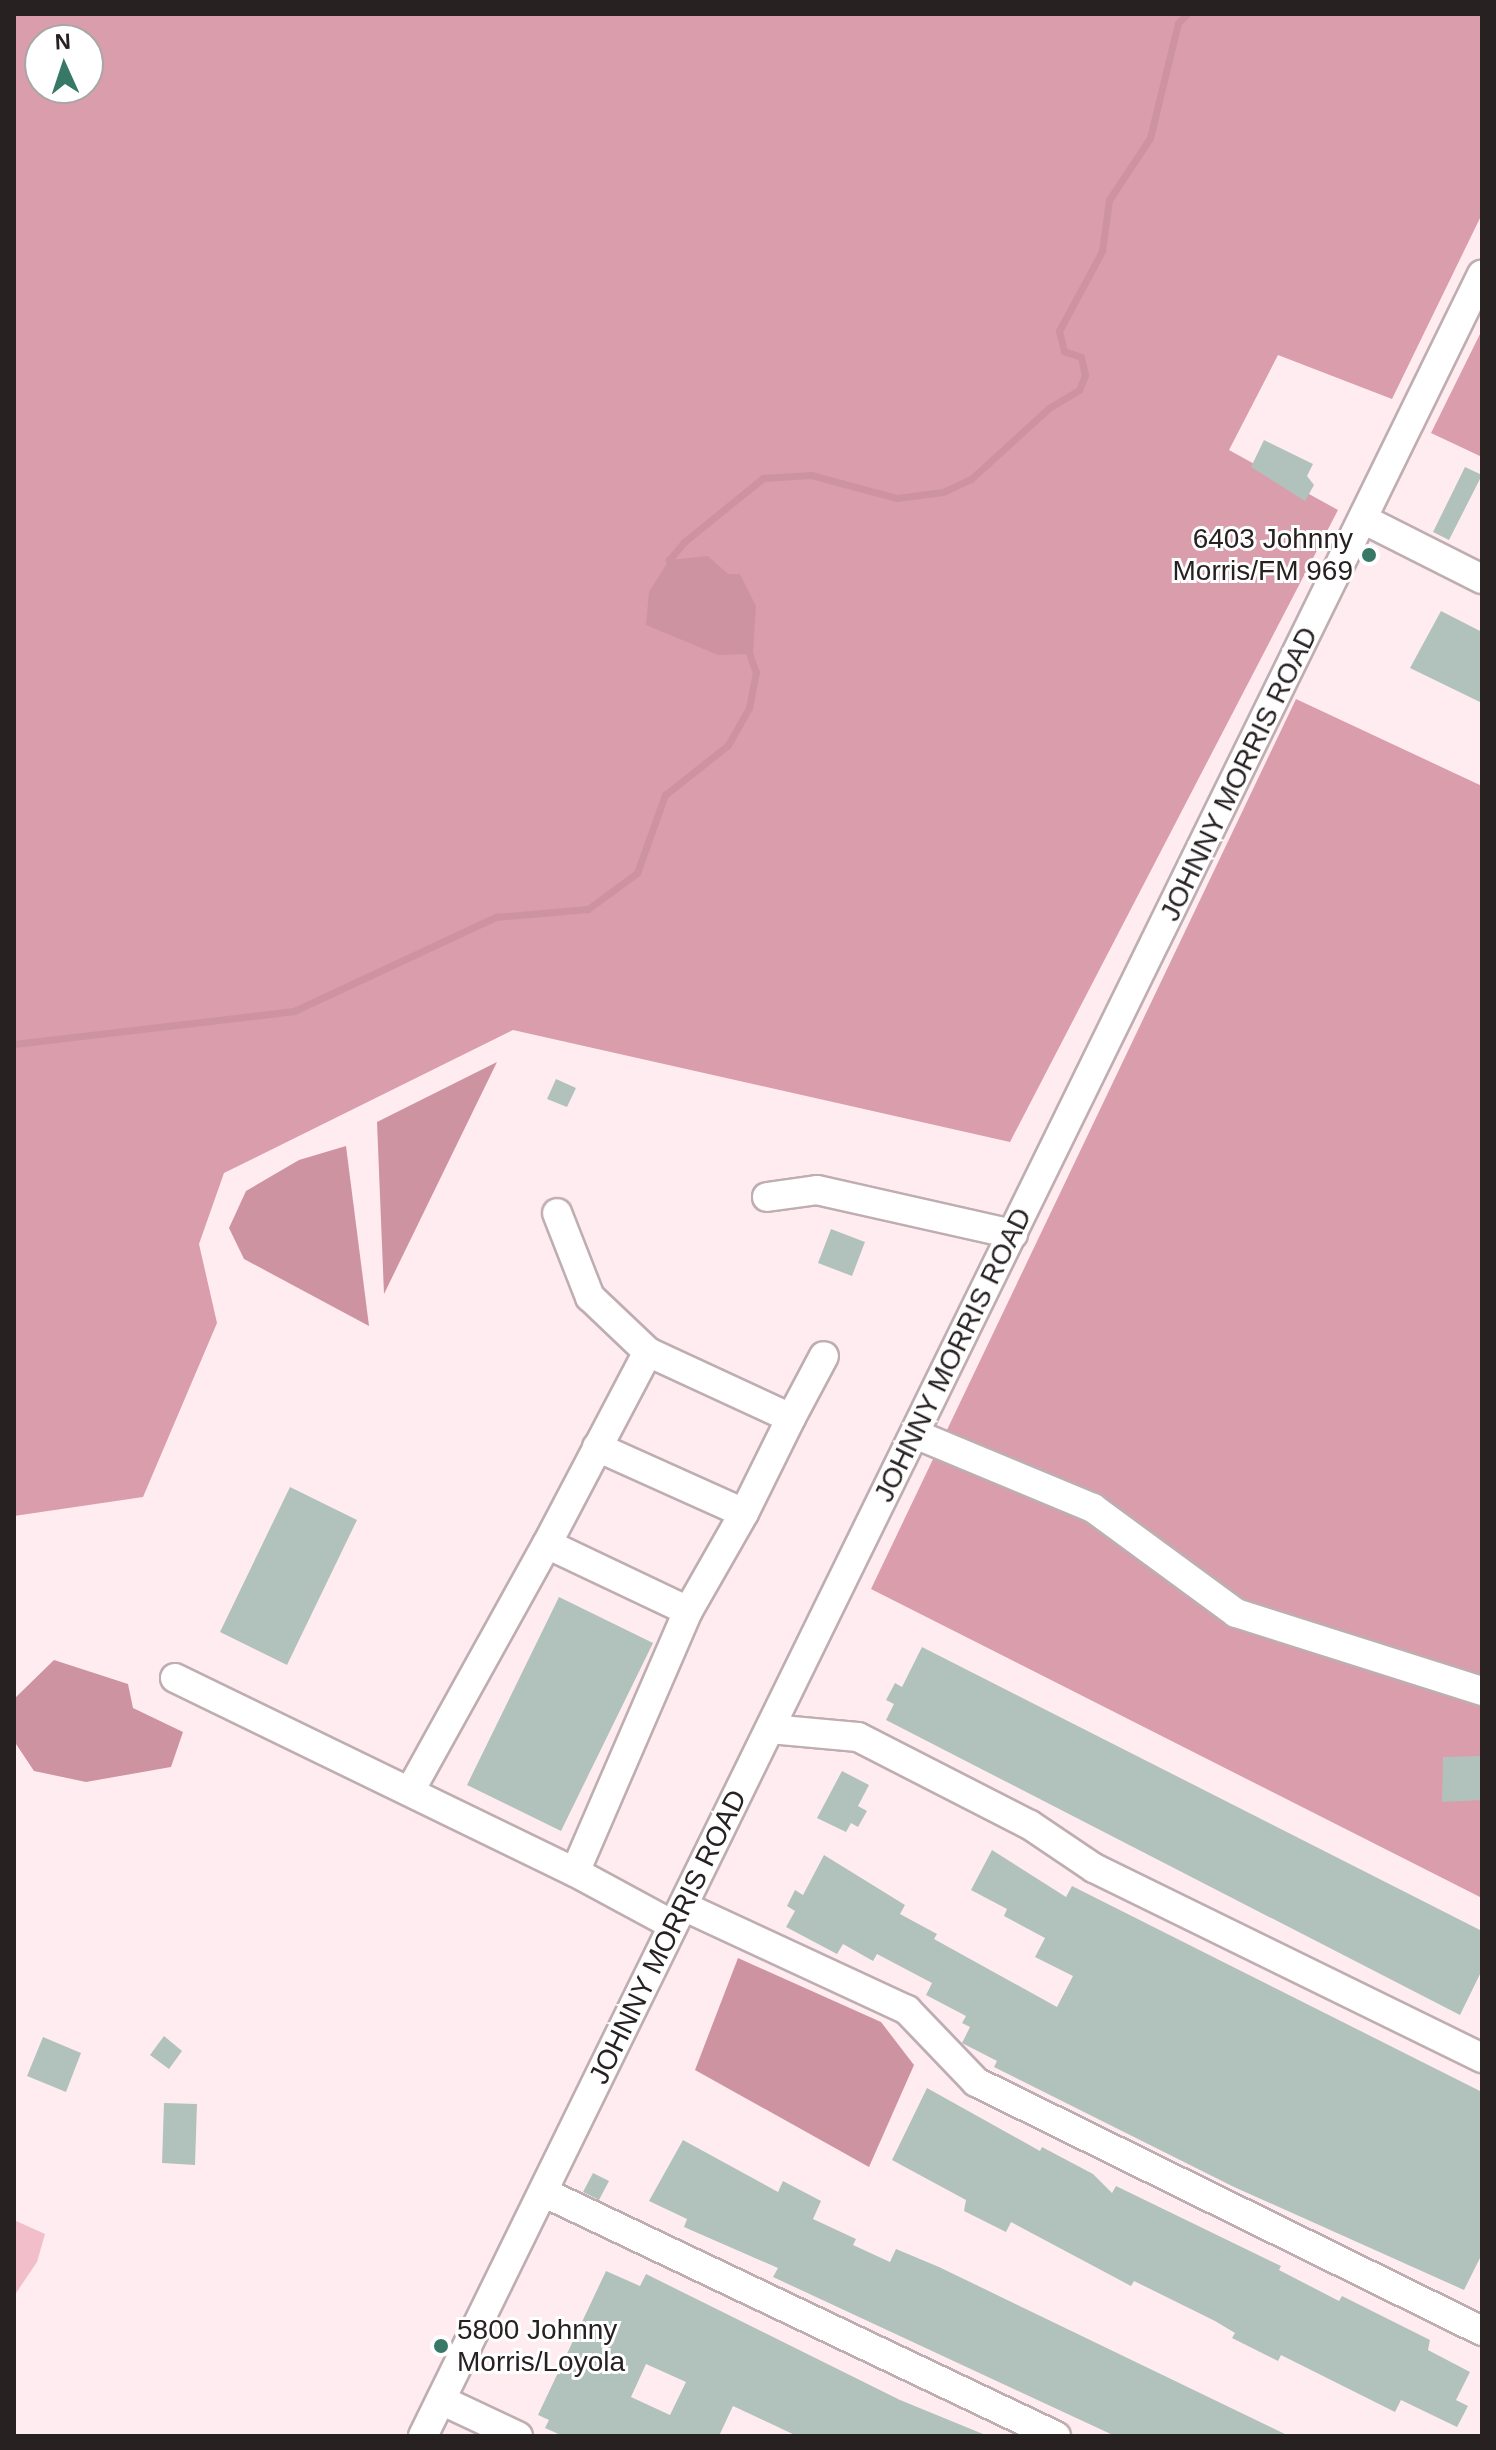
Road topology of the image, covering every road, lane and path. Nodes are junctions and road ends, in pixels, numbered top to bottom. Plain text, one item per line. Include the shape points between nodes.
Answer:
1 (1482, 274) edge
2 (1363, 519) junction
3 (1482, 579) edge
4 (767, 1197) dead end
5 (557, 1213) dead end
6 (1013, 1234) junction
7 (648, 1352) junction
8 (824, 1356) dead end
9 (791, 1418) junction
10 (915, 1434) junction
11 (597, 1447) junction
12 (744, 1513) junction
13 (547, 1544) junction
14 (688, 1611) junction
15 (175, 1678) dead end
16 (1482, 1691) edge
17 (770, 1729) junction
18 (410, 1791) junction
19 (575, 1872) junction
20 (678, 1916) junction
21 (1482, 2058) edge
22 (543, 2192) junction
23 (1482, 2331) edge
24 (441, 2400) junction
25 (423, 2436) edge
26 (518, 2436) edge
27 (1056, 2436) edge

1 - 2 street, JOHNNY MORRIS ROAD
2 - 3 street
2 - 6 street, JOHNNY MORRIS ROAD
4 - 6 street via 817,1190
5 - 7 street via 590,1297
6 - 10 street, JOHNNY MORRIS ROAD
7 - 9 street
7 - 11 street
8 - 9 street
9 - 12 street
10 - 16 street via 1093,1508 1236,1613
10 - 17 street, JOHNNY MORRIS ROAD
11 - 12 street
11 - 13 street
12 - 14 street
13 - 14 street
13 - 18 street
14 - 19 street
15 - 18 street
17 - 20 street, JOHNNY MORRIS ROAD
17 - 21 street via 858,1737 871,1743 1030,1825 1066,1853
18 - 19 street
19 - 20 street
20 - 22 street, JOHNNY MORRIS ROAD
20 - 23 street via 907,2010 976,2082
22 - 24 street, JOHNNY MORRIS ROAD
22 - 27 street
24 - 25 street, JOHNNY MORRIS ROAD
24 - 26 street

